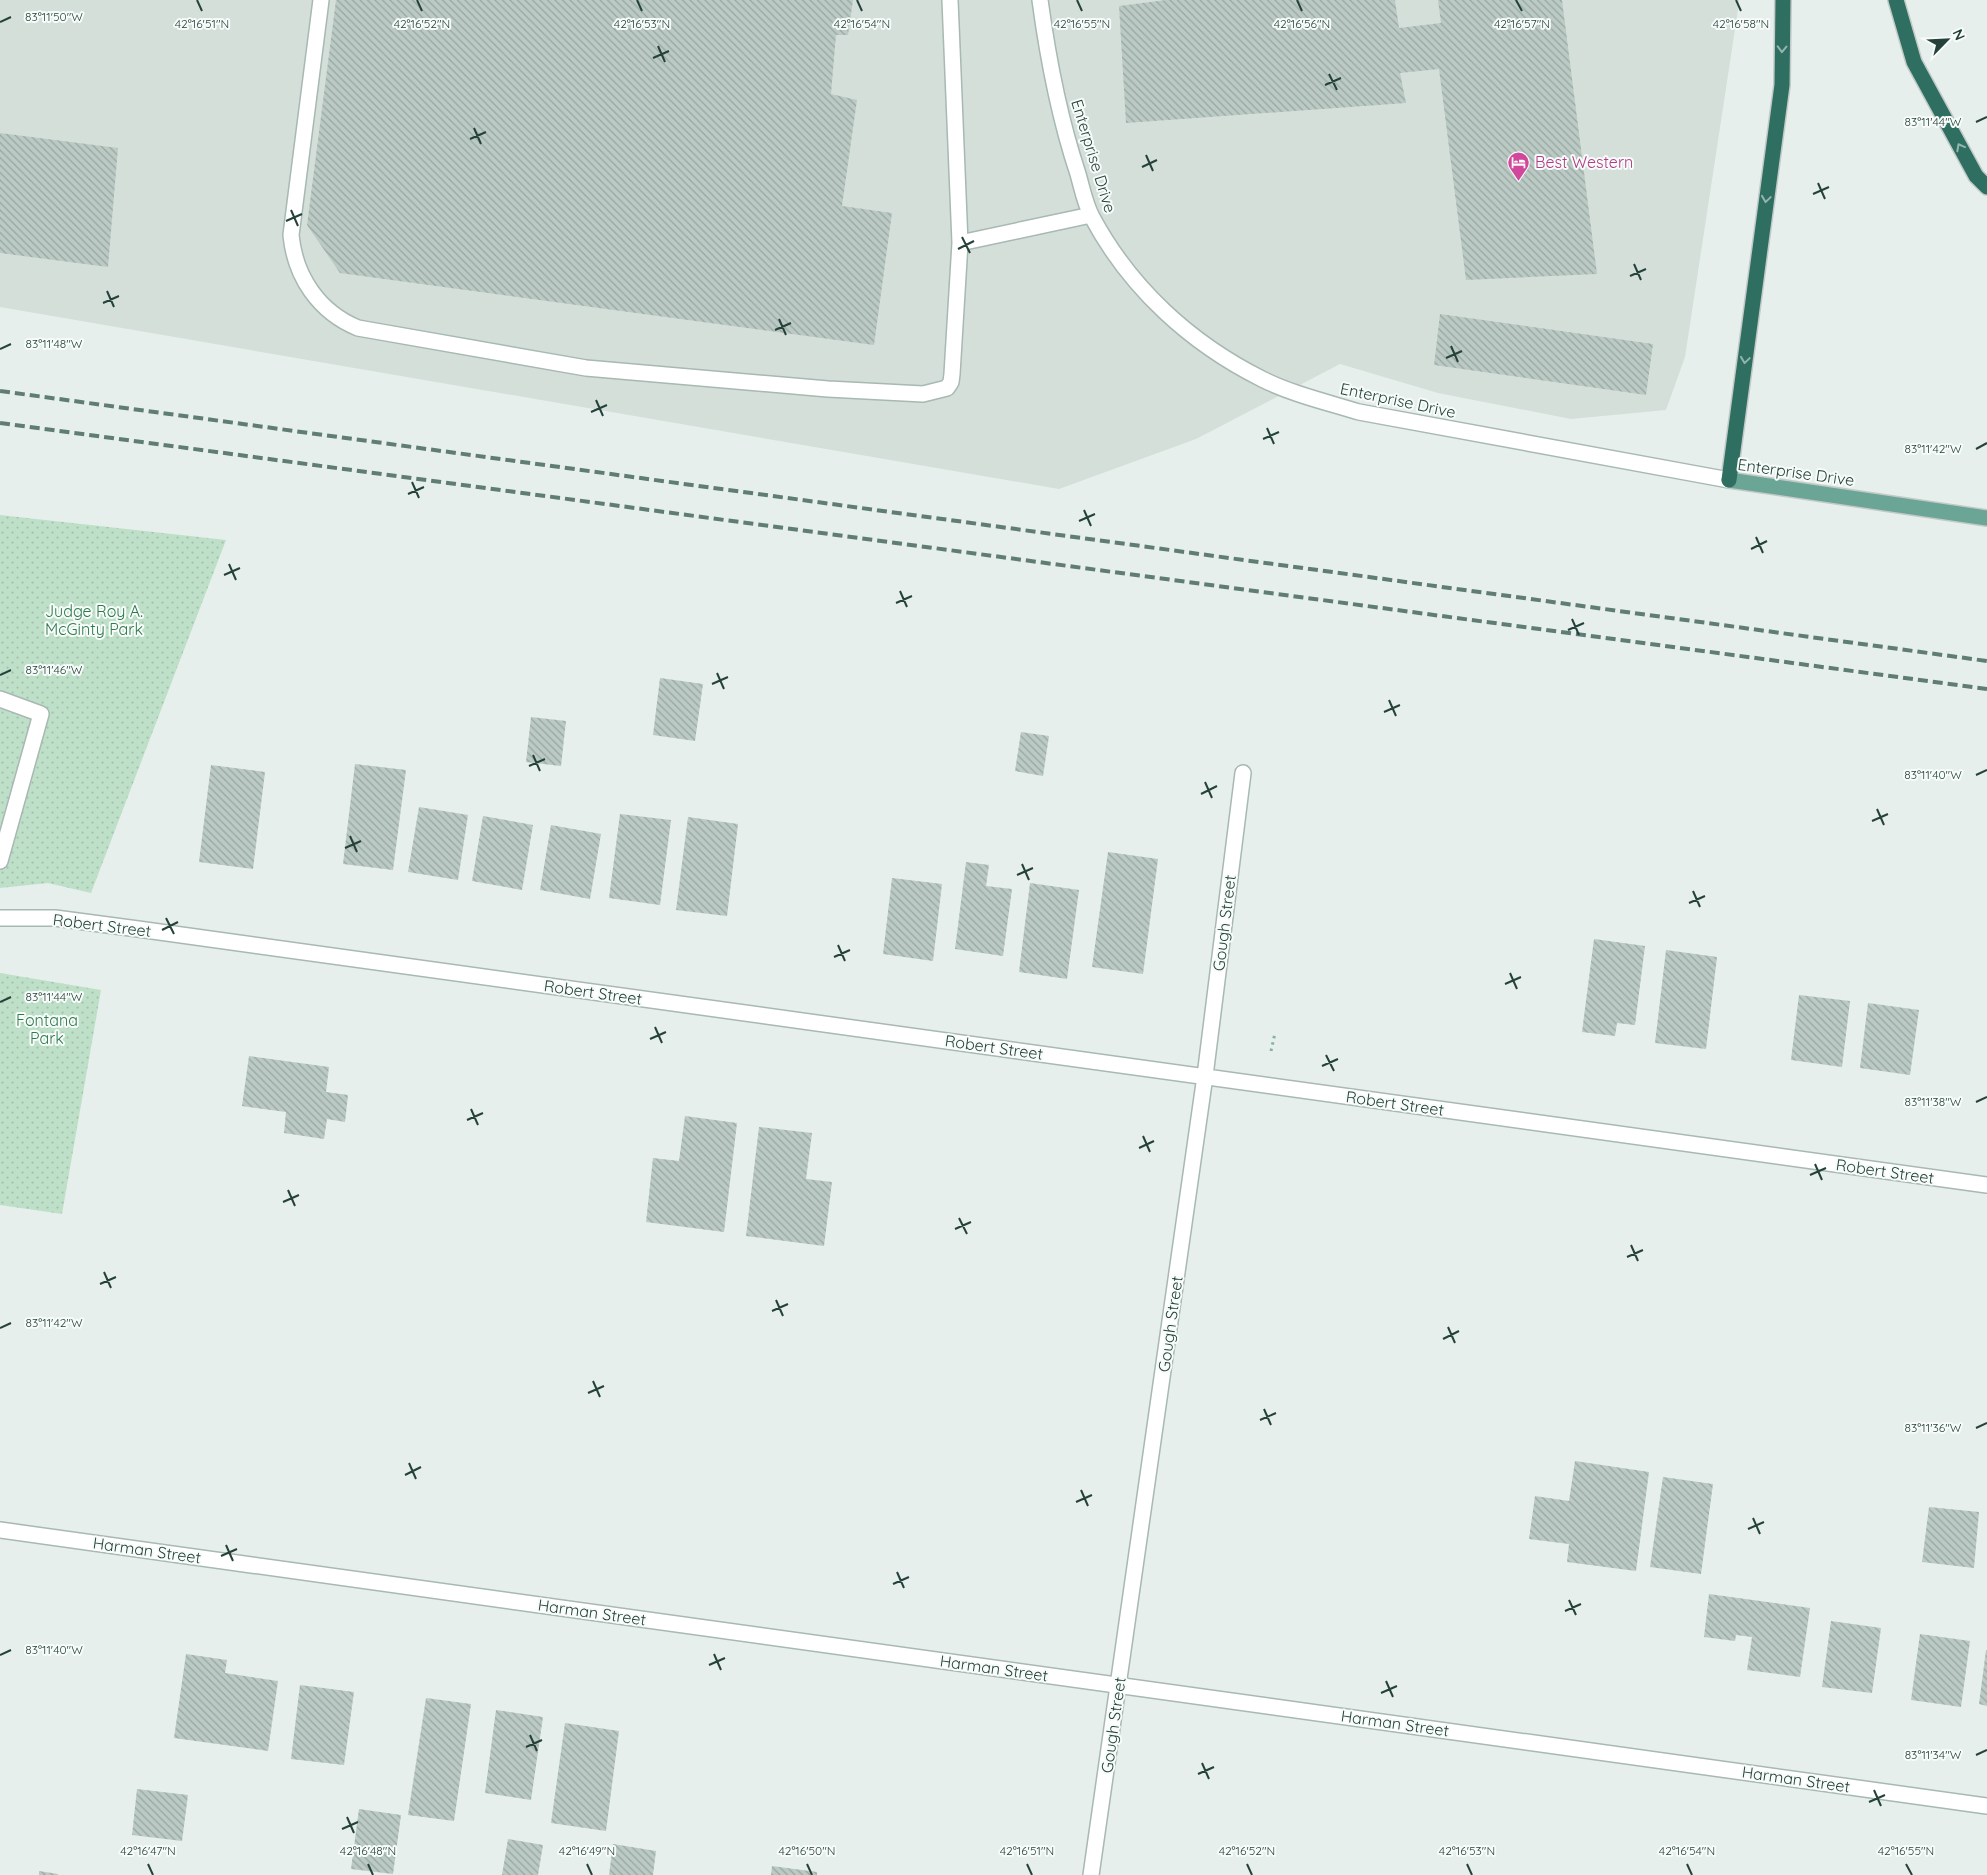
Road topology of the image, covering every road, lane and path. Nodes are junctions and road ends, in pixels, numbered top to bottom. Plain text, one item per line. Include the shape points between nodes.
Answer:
1 (320, 0) edge
2 (950, 0) edge
3 (1040, 0) edge
4 (1783, 0) edge
5 (1896, 0) edge
6 (1987, 187) edge
7 (1091, 215) junction
8 (960, 243) junction
9 (1728, 480) junction
10 (1987, 518) edge
11 (0, 699) edge
12 (1243, 773) dead end
13 (0, 861) edge
14 (0, 918) edge
15 (1275, 1033) dead end
16 (1270, 1051) dead end
17 (1205, 1076) junction
18 (1987, 1185) edge
19 (0, 1530) edge
20 (1119, 1684) junction
21 (1987, 1806) edge
22 (1091, 1875) edge

1 - 8 street via 293,208 292,248 314,296 343,322 358,328 586,368 819,388 923,394 939,392 951,382
2 - 8 street
3 - 7 street, Enterprise Drive via 1046,48 1065,134
4 -> 9 highway via 1782,85
6 -> 5 highway via 1976,176 1914,62
7 - 8 street
7 - 9 street, Enterprise Drive via 1118,259 1145,293 1177,323 1224,358 1271,383 1359,412
9 - 10 main road, Enterprise Drive
11 - 13 street via 41,714
12 - 17 street, Gough Street
14 - 17 street, Robert Street via 55,918
15 - 16 path
17 - 18 street, Robert Street
17 - 20 street, Gough Street
19 - 20 street, Harman Street
20 - 21 street, Harman Street
20 - 22 street, Gough Street

